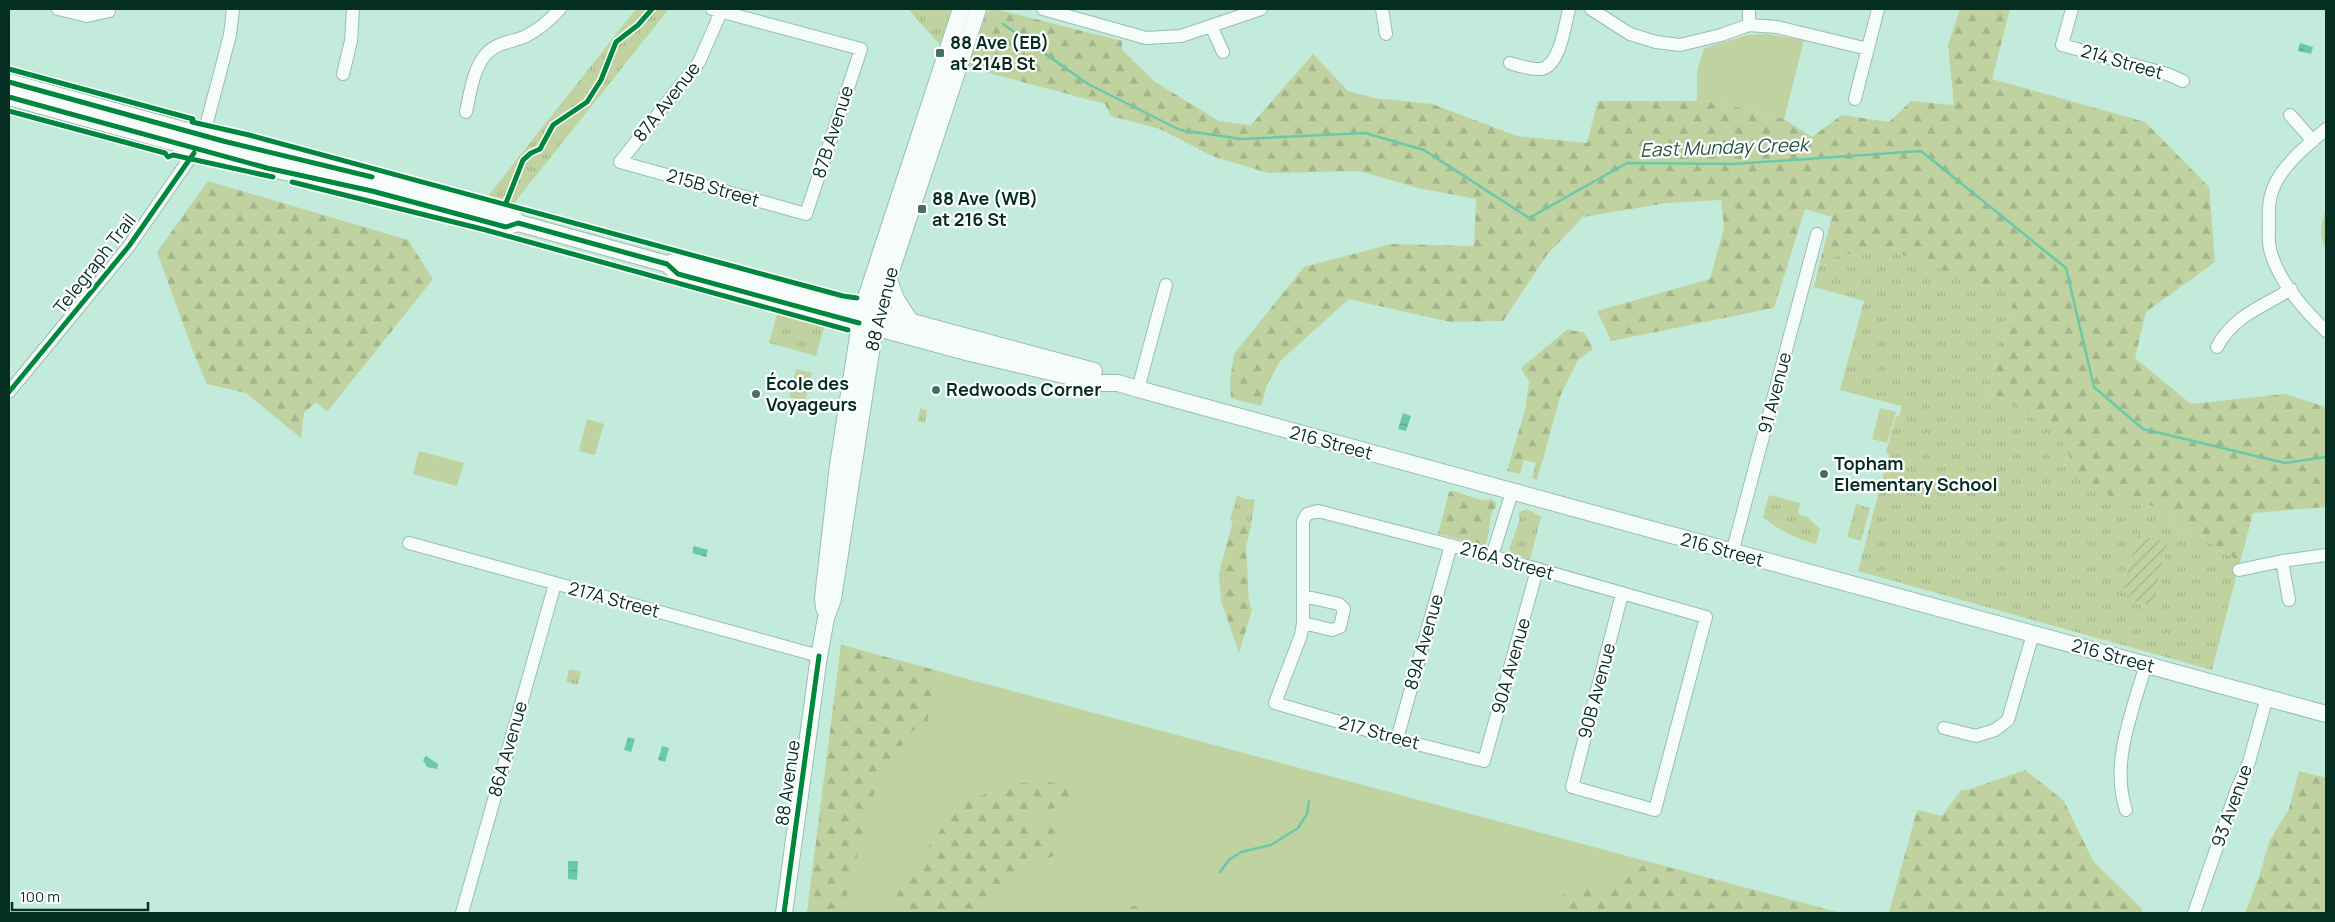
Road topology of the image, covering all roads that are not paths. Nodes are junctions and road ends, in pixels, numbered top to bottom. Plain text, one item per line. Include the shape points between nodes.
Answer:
1 (58, 9) edge
2 (233, 9) edge
3 (353, 9) edge
4 (560, 9) edge
5 (961, 9) edge
6 (978, 9) edge
7 (1043, 9) edge
8 (1382, 9) edge
9 (1569, 9) edge
10 (1591, 9) edge
11 (1749, 9) edge
12 (1878, 9) edge
13 (2072, 9) edge
14 (716, 10) edge
15 (1253, 10) edge
16 (109, 11) dead end
17 (1072, 12) edge
18 (1749, 24) junction
19 (1211, 26) junction
20 (1386, 34) dead end
21 (1868, 49) junction
22 (1223, 52) dead end
23 (1510, 63) dead end
24 (343, 74) dead end
25 (2183, 81) dead end
26 (9, 82) edge
27 (9, 97) edge
28 (1855, 99) dead end
29 (466, 112) dead end
30 (2290, 115) dead end
31 (2326, 129) edge
32 (2313, 141) junction
33 (200, 142) junction
34 (620, 162) joint
35 (806, 214) joint
36 (1817, 234) dead end
37 (888, 278) junction
38 (1166, 285) dead end
39 (2291, 289) junction
40 (868, 318) junction
41 (911, 322) junction
42 (2326, 331) edge
43 (2217, 347) dead end
44 (1118, 384) junction
45 (1138, 389) junction
46 (9, 392) edge
47 (1512, 492) junction
48 (409, 543) dead end
49 (1451, 545) junction
50 (1732, 552) junction
51 (2326, 555) edge
52 (1492, 556) junction
53 (2282, 561) junction
54 (1538, 570) junction
55 (2239, 570) dead end
56 (555, 584) junction
57 (1622, 594) junction
58 (1303, 596) junction
59 (2289, 600) dead end
60 (1303, 623) junction
61 (2033, 634) junction
62 (820, 656) junction
63 (2146, 664) junction
64 (2267, 697) junction
65 (2326, 714) edge
66 (1944, 728) dead end
67 (1397, 739) junction
68 (1484, 761) joint
69 (1655, 810) joint
70 (2126, 810) dead end
71 (462, 913) edge
72 (784, 913) edge
73 (2194, 913) edge

1 - 16 street via 87,16
2 - 33 street, Telegraph Trail via 230,35
3 - 24 street via 351,40
4 - 29 street via 546,24 524,37 500,44 486,54 477,68
5 - 40 main road, 88 Avenue
6 - 37 main road, 88 Avenue
7 - 17 street
8 - 20 street
9 - 23 street via 1557,55 1551,64 1534,69
10 - 18 street via 1630,34 1680,45
11 - 18 street
12 - 21 street
13 - 25 street, 214 Street via 2062,45
14 - 34 street, 87A Avenue via 699,62
14 - 35 street, 87B Avenue via 861,49
15 - 19 street
17 - 19 street via 1146,38 1181,36
18 - 21 street via 1776,27
19 - 22 street
21 - 28 street
26 - 33 main road, 216 Street
27 - 33 main road, 216 Street
30 - 32 street
31 - 32 street
32 - 39 street via 2283,171 2269,200 2270,248
33 - 40 main road, 216 Street via 506,226 518,223 667,264 682,260
33 - 46 street, Telegraph Trail via 134,238
34 - 35 street, 215B Street
36 - 50 street, 91 Avenue
37 - 40 main road, 88 Avenue
37 - 41 main road
38 - 45 street
39 - 42 street
39 - 43 street via 2235,322
40 - 41 main road, 216 Street
40 - 44 main road, 216 Street via 1097,383
40 - 62 main road, 88 Avenue via 833,599 826,618
41 - 44 main road, 216 Street via 1092,371
44 - 45 main road, 216 Street
45 - 47 main road, 216 Street
47 - 50 main road, 216 Street
47 - 52 street
48 - 56 street, 217A Street
49 - 52 street, 216A Street
49 - 58 street, 216A Street via 1318,511 1307,514 1303,521
49 - 67 street, 89A Avenue
50 - 61 main road, 216 Street
51 - 53 street
52 - 54 street, 216A Street
53 - 55 street
53 - 59 street
54 - 57 street, 216A Street
54 - 68 street, 90A Avenue
56 - 62 street, 217A Street
56 - 71 street, 86A Avenue
57 - 69 street, 90B Avenue via 1572,787
57 - 69 street, 216A Street via 1706,617
58 - 60 street
58 - 60 street via 1339,604 1344,609 1340,627 1332,630
60 - 67 street, 217 Street via 1275,703
61 - 63 main road, 216 Street
61 - 66 street via 2008,720 1995,730 1976,736
62 - 72 main road, 88 Avenue
63 - 64 main road, 216 Street
63 - 70 street via 2121,761 2121,795
64 - 65 main road, 216 Street
64 - 73 street, 93 Avenue via 2249,762
67 - 68 street, 217 Street

